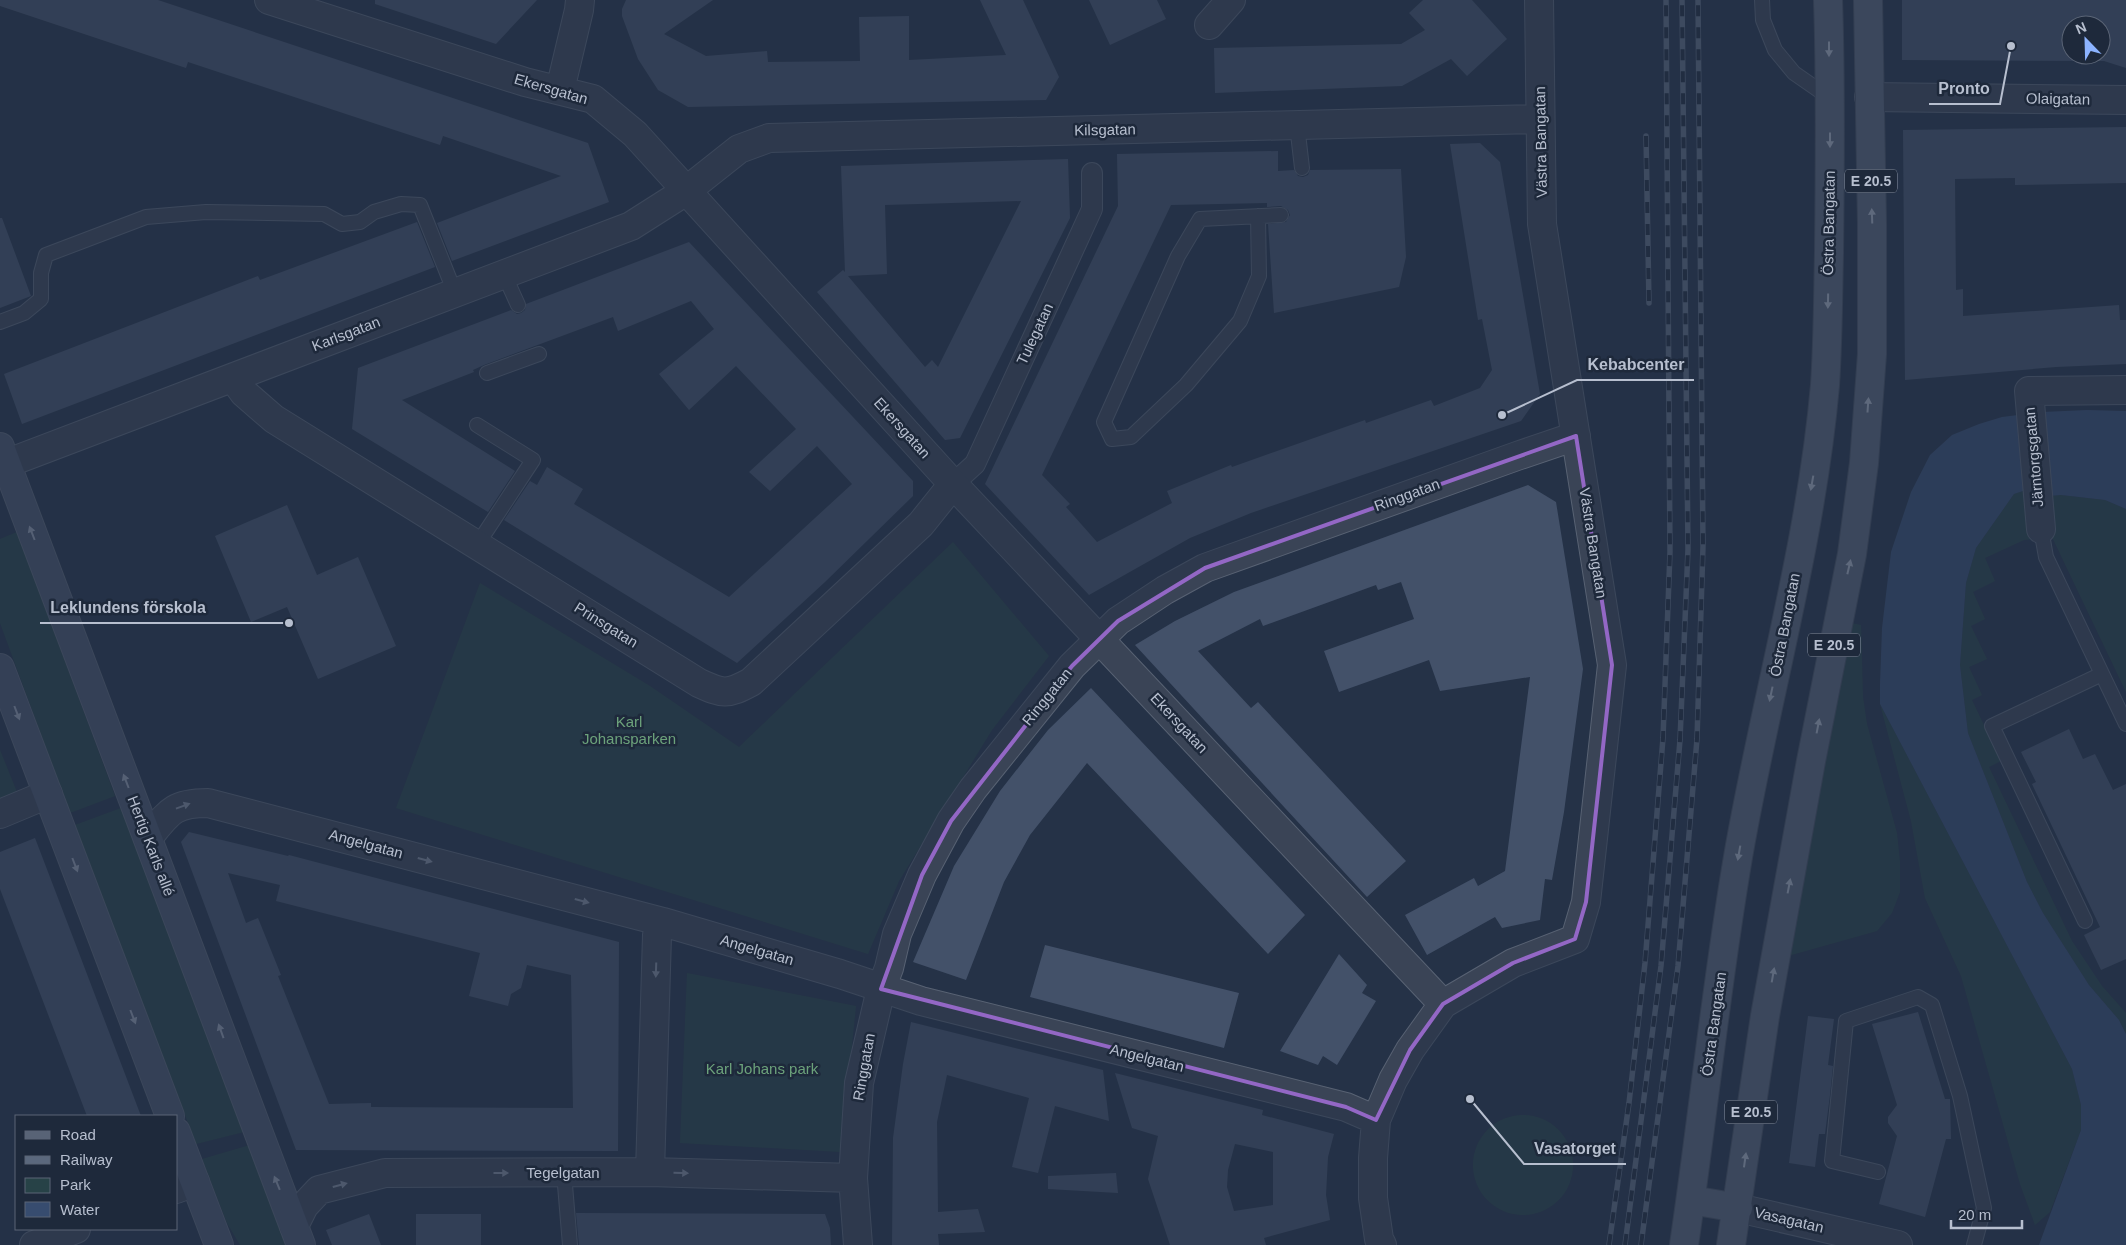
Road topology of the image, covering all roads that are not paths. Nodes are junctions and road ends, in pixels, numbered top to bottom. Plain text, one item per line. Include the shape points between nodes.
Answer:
1 (269, 0) edge
2 (580, 0) edge
3 (1231, 0) edge
4 (1539, 0) edge
5 (1762, 0) edge
6 (1828, 0) edge
7 (1868, 0) edge
8 (1208, 25) dead end
9 (560, 90) junction
10 (1869, 97) junction
11 (1830, 98) junction
12 (2126, 100) edge
13 (1540, 119) junction
14 (1297, 125) junction
15 (1302, 168) dead end
16 (1092, 173) dead end
17 (686, 191) junction
18 (1281, 215) dead end
19 (1258, 216) junction
20 (504, 274) junction
21 (455, 293) junction
22 (518, 305) dead end
23 (0, 322) edge
24 (539, 354) dead end
25 (487, 374) dead end
26 (233, 378) junction
27 (2126, 390) edge
28 (477, 425) dead end
29 (1576, 436) junction
30 (2, 459) edge
31 (953, 484) junction
32 (2041, 529) joint
33 (477, 545) junction
34 (1099, 638) junction
35 (0, 668) edge
36 (2102, 674) junction
37 (2126, 724) edge
38 (48, 794) junction
39 (0, 814) edge
40 (148, 838) junction
41 (2085, 921) dead end
42 (663, 922) junction
43 (881, 989) junction
44 (1444, 1004) junction
45 (170, 1115) edge
46 (1376, 1120) junction
47 (178, 1143) edge
48 (650, 1172) junction
49 (1878, 1172) dead end
50 (564, 1173) junction
51 (853, 1178) junction
52 (186, 1185) edge
53 (1691, 1200) junction
54 (1738, 1208) junction
55 (73, 1235) edge
56 (298, 1236) edge
57 (1372, 1243) edge
58 (34, 1245) edge
59 (219, 1245) edge
60 (570, 1245) edge
61 (858, 1245) edge
62 (1684, 1245) edge
63 (1731, 1245) edge
64 (1898, 1245) edge
65 (1974, 1245) edge

1 - 9 street, Ekersgatan
2 - 9 street
3 - 8 street
4 - 13 street, Västra Bangatan
5 - 11 lane via 1763,20 1775,50 1794,74
6 -> 11 main road, Östra Bangatan / E 20.5
7 - 10 main road, E 20.5
9 - 17 street, Ekersgatan via 593,99 635,134
10 - 11 main road
10 - 12 street, Olaigatan
54 -> 10 main road, E 20.5 via 1765,1016 1852,554 1864,463 1872,354
11 -> 53 main road, Östra Bangatan / E 20.5 via 1825,383 1817,457 1794,587 1738,856
13 - 14 street, Kilsgatan
13 - 29 street, Västra Bangatan via 1542,224
14 - 15 lane
14 - 17 street, Kilsgatan via 769,138 740,149
16 - 31 street, Tulegatan via 1092,209 975,464
17 - 20 street, Karlsgatan via 631,226
17 - 31 street, Ekersgatan
18 - 19 lane
19 - 19 lane via 1200,219 1178,256 1104,422 1112,439 1131,437 1186,385 1240,321 1259,276
20 - 21 street, Karlsgatan
20 - 22 lane
21 - 23 lane via 420,206 401,204 374,212 360,222 342,224 324,214 206,212 146,217 46,255 41,273 41,299 24,312
21 - 26 street, Karlsgatan
24 - 25 lane
26 - 30 street, Karlsgatan
26 - 33 street, Prinsgatan via 244,393 274,419
27 - 32 street, Järntorgsgatan via 2029,391
28 - 33 lane via 533,460
29 - 34 street, Ringgatan via 1205,568 1126,615
29 - 44 street, Västra Bangatan via 1612,665 1586,902 1575,939 1513,963
40 -> 30 main road, Hertig Karls allé
31 - 33 street, Prinsgatan via 921,524 751,682 720,693
31 - 34 street, Ekersgatan
32 - 36 lane via 2046,557
34 - 43 street, Ringgatan via 1072,666 973,789 952,821 922,875 897,934
34 - 44 street, Ekersgatan
35 -> 38 main road
36 - 37 lane
36 - 41 lane via 1992,726
38 - 39 street
38 -> 45 main road
40 -> 42 street, Angelgatan via 169,812 192,803 208,802
56 -> 40 main road, Hertig Karls allé
42 - 43 street, Angelgatan
42 -> 48 street via 658,935
43 - 46 street, Angelgatan via 1346,1107
43 - 51 street, Ringgatan via 859,1083
44 - 46 street via 1393,1080
46 - 57 street
47 - 52 main road
48 - 50 street, Tegelgatan
48 -> 51 street, Tegelgatan
49 - 65 lane via 1832,1161 1846,1021 1918,997 1932,1006 1960,1096 1984,1208
56 -> 50 street, Tegelgatan via 304,1206 319,1190 385,1173
50 - 60 lane
51 - 61 street, Ringgatan
52 - 59 main road
53 - 54 main road
53 - 62 main road, Östra Bangatan / E 20.5
54 - 63 main road, E 20.5
54 - 64 street, Vasagatan
55 - 58 street

